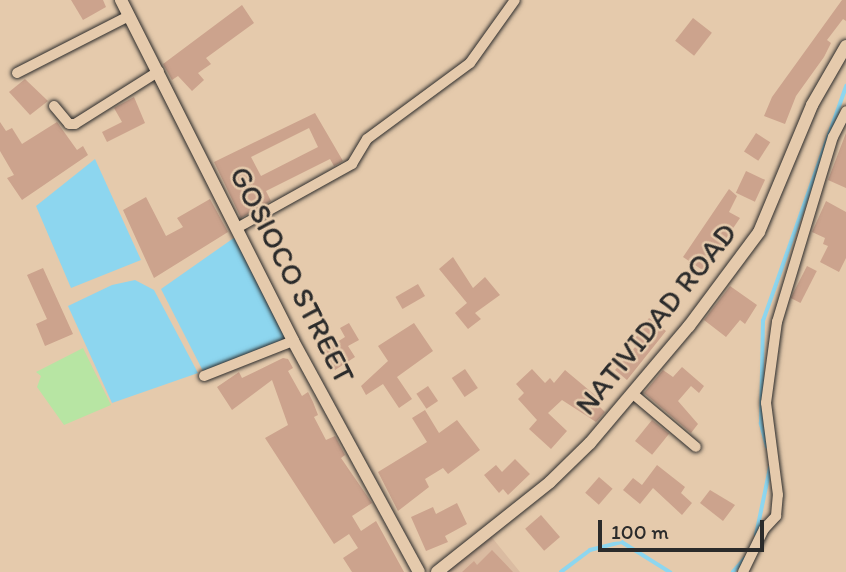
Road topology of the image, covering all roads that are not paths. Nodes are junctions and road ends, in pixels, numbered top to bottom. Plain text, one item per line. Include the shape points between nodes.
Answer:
1 (121, 0) edge
2 (515, 0) edge
3 (129, 16) junction
4 (846, 46) edge
5 (159, 71) junction
6 (17, 73) dead end
7 (54, 106) dead end
8 (846, 111) edge
9 (237, 228) junction
10 (293, 341) junction
11 (204, 376) dead end
12 (632, 394) junction
13 (696, 447) dead end
14 (419, 572) edge
15 (437, 572) edge
16 (743, 572) edge

1 - 3 street, GOSIOCO STREET
2 - 9 street via 470,63 368,139 352,164
3 - 5 street, GOSIOCO STREET
3 - 6 street
4 - 12 street, NATIVIDAD ROAD via 812,105 759,232
5 - 7 street via 75,124 69,124
5 - 9 street, GOSIOCO STREET
8 - 16 street via 833,137 777,322 766,403 778,495 776,516 764,529
9 - 10 street, GOSIOCO STREET
10 - 11 street
10 - 14 street, GOSIOCO STREET
12 - 13 street
12 - 15 street, NATIVIDAD ROAD via 550,482

